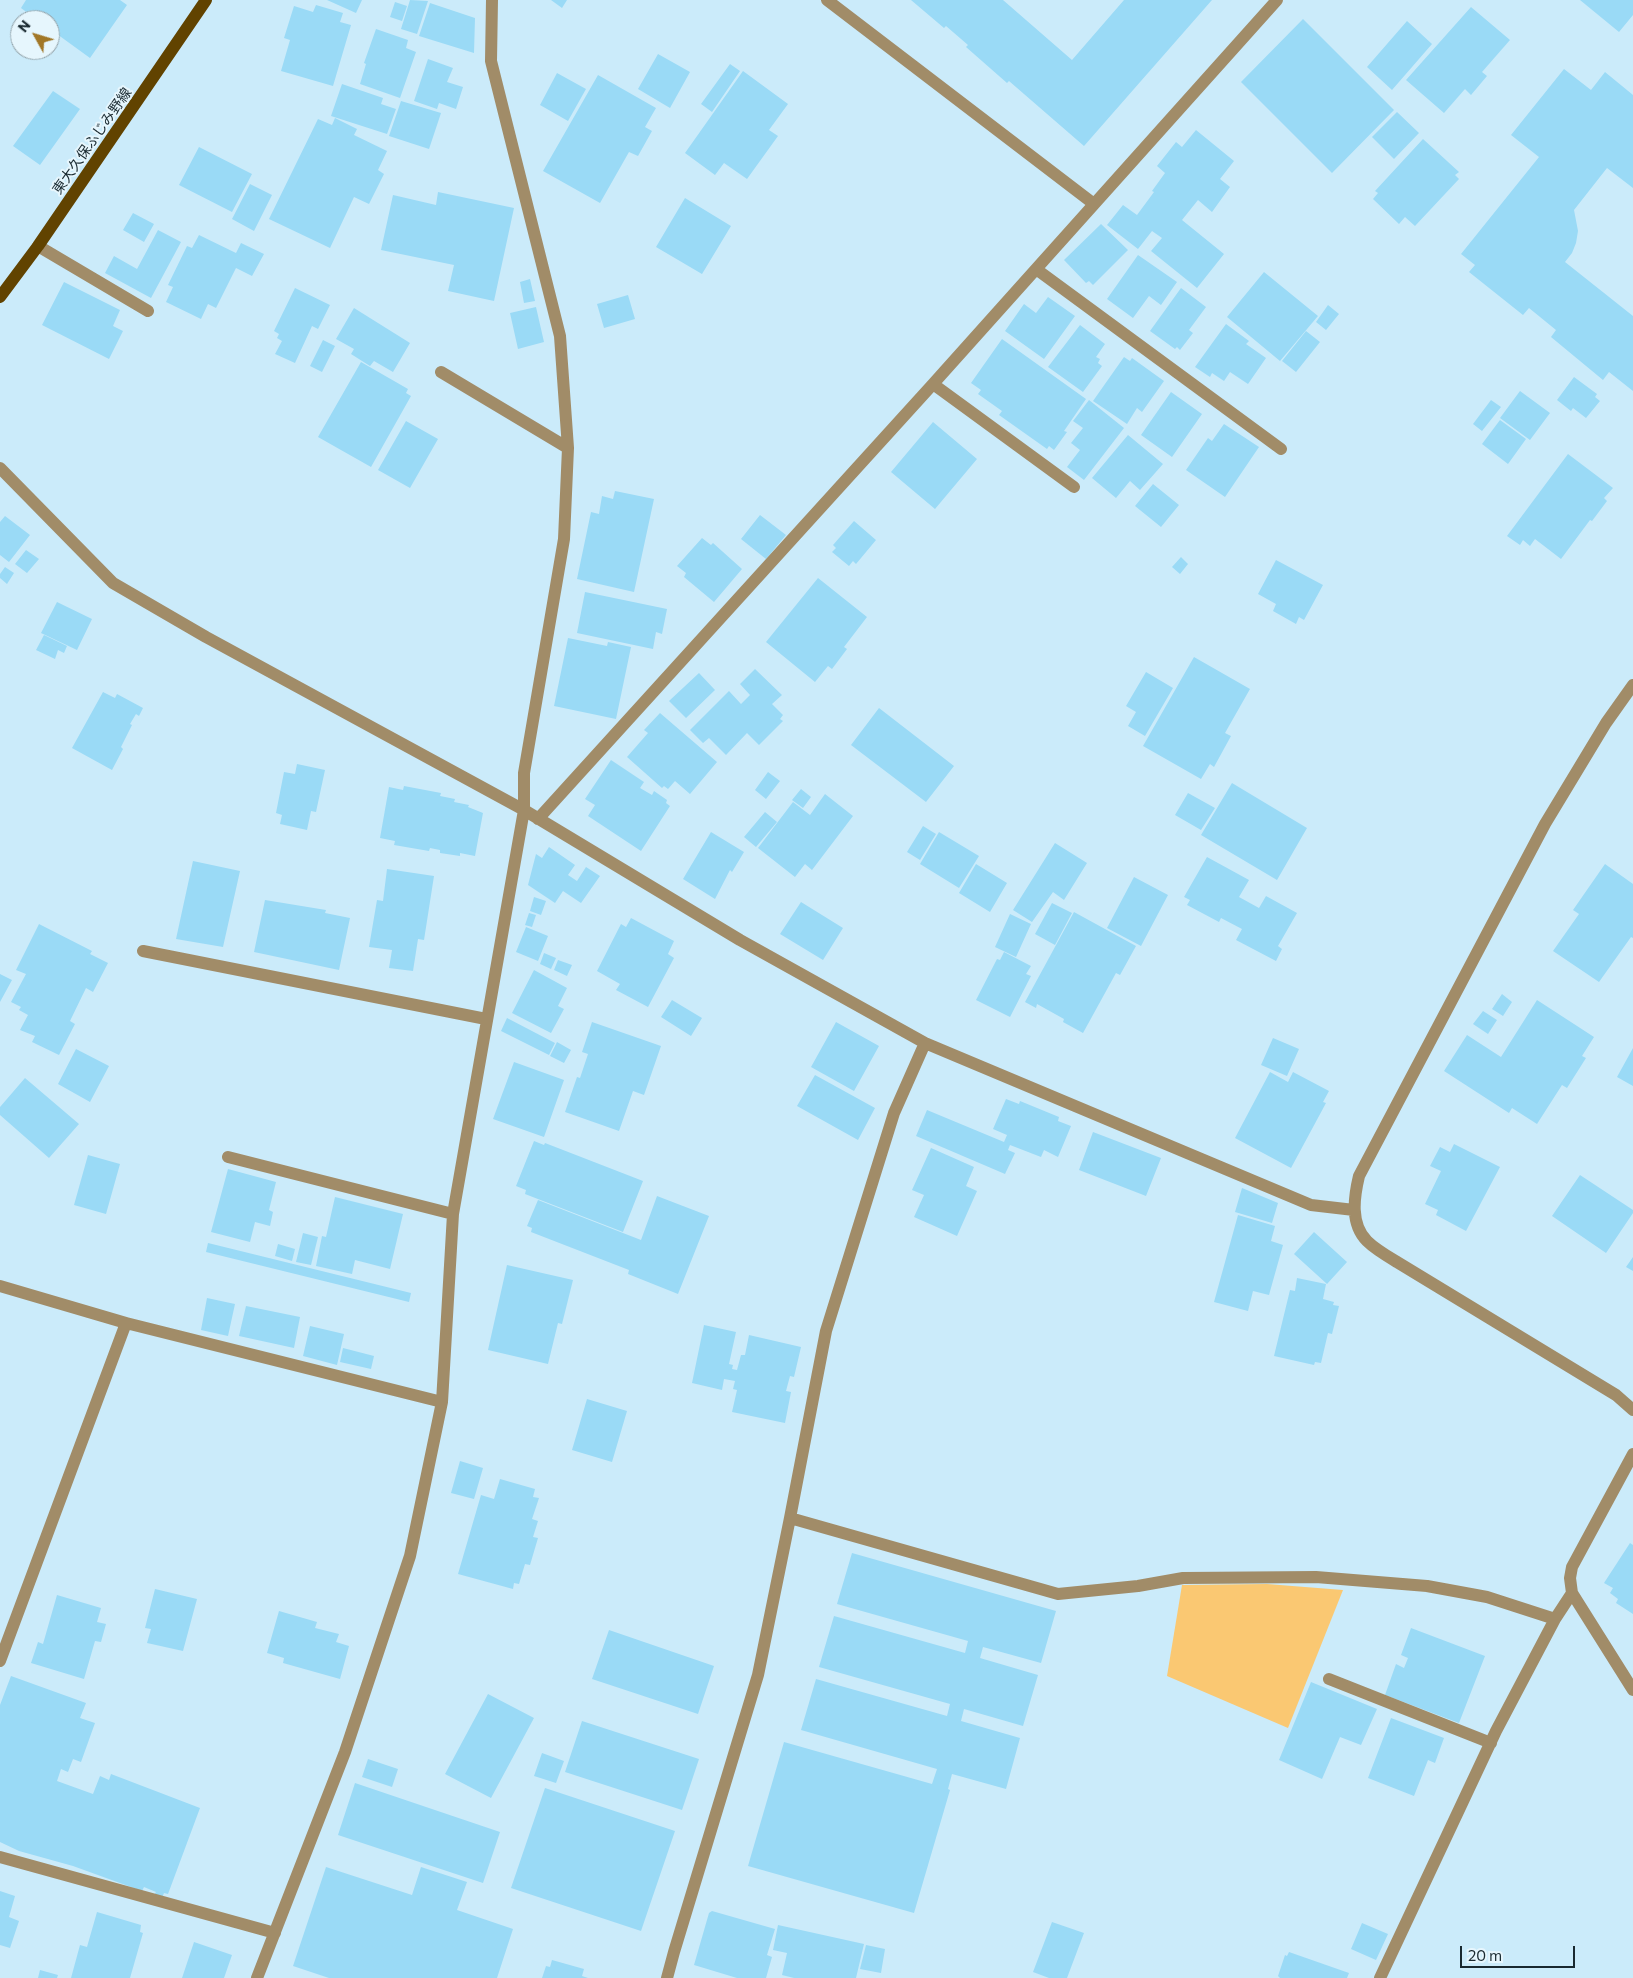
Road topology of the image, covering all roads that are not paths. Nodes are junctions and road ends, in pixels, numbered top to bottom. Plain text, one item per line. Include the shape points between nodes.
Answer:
1 (206, 0) edge
2 (492, 0) edge
3 (827, 0) edge
4 (1277, 0) edge
5 (1094, 204) junction
6 (38, 246) junction
7 (1036, 269) junction
8 (0, 297) edge
9 (148, 311) dead end
10 (441, 372) dead end
11 (933, 384) junction
12 (568, 448) junction
13 (1281, 449) dead end
14 (0, 468) edge
15 (1074, 487) dead end
16 (1633, 685) edge
17 (524, 810) junction
18 (538, 818) junction
19 (144, 951) dead end
20 (486, 1019) junction
21 (925, 1043) junction
22 (228, 1157) dead end
23 (1354, 1210) junction
24 (453, 1214) junction
25 (0, 1286) edge
26 (126, 1323) junction
27 (442, 1402) junction
28 (1633, 1410) edge
29 (1633, 1454) edge
30 (790, 1518) junction
31 (1572, 1593) junction
32 (1555, 1619) junction
33 (0, 1660) edge
34 (1329, 1679) dead end
35 (1633, 1690) edge
36 (1491, 1743) junction
37 (0, 1857) edge
38 (275, 1933) junction
39 (257, 1978) edge
40 (667, 1978) edge
41 (1380, 1978) edge

1 - 6 main road, 東大久保ふじみ野線
2 - 12 street via 491,61 560,336
3 - 5 street
4 - 5 street
5 - 7 street
6 - 8 main road, 東大久保ふじみ野線
6 - 9 street
7 - 11 street
7 - 13 street
10 - 12 street
11 - 15 street
11 - 18 street
12 - 17 street via 564,539 524,772
14 - 17 street via 113,583 214,642
16 - 23 street via 1545,824 1359,1176
17 - 18 street
17 - 20 street
18 - 21 street via 740,940
19 - 20 street
20 - 24 street
21 - 23 street via 1312,1205
21 - 30 street via 894,1113 826,1331
22 - 24 street
23 - 28 street via 1366,1241 1616,1395
24 - 27 street
25 - 26 street
26 - 27 street
26 - 33 street
27 - 38 street via 410,1556 345,1752
29 - 31 street via 1572,1567
30 - 32 street via 1058,1594 1183,1578 1316,1577 1427,1586 1487,1597
30 - 40 street via 758,1675
31 - 32 street
31 - 35 street
32 - 36 street
34 - 36 street
36 - 41 street
37 - 38 street
38 - 39 street

